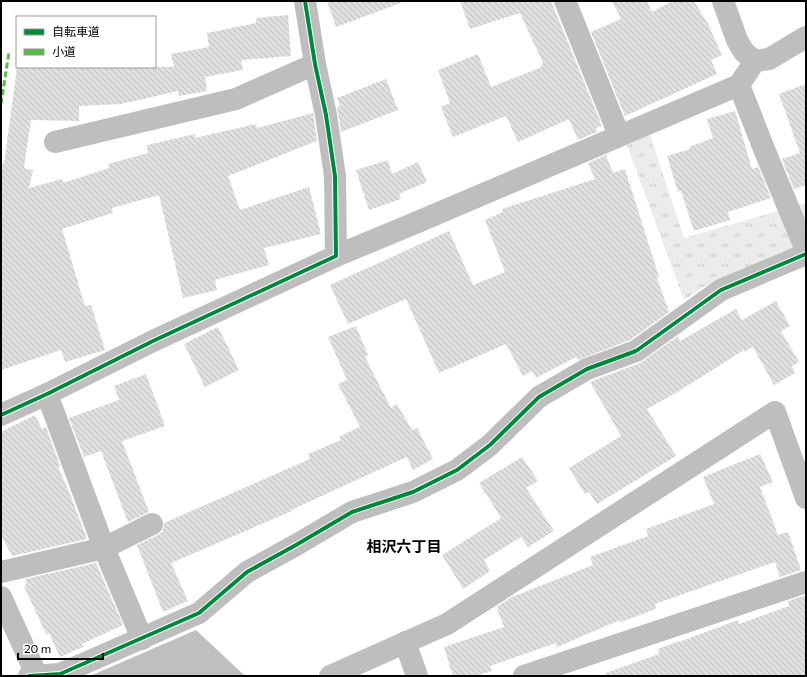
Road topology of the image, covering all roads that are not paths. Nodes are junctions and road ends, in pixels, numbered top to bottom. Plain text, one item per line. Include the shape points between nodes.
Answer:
1 (305, 1) edge
2 (565, 1) edge
3 (723, 1) edge
4 (806, 37) edge
5 (755, 61) junction
6 (316, 64) junction
7 (739, 84) junction
8 (619, 135) junction
9 (55, 142) dead end
10 (806, 250) edge
11 (806, 254) edge
12 (336, 256) junction
13 (47, 394) junction
14 (1, 415) edge
15 (806, 498) edge
16 (152, 524) dead end
17 (104, 548) junction
18 (1, 572) edge
19 (806, 582) edge
20 (1, 597) edge
21 (142, 639) junction
22 (405, 642) junction
23 (34, 676) edge
24 (330, 676) edge
25 (417, 676) edge
26 (524, 676) edge

1 - 6 street
2 - 8 street
3 - 5 street via 737,40 744,52
4 - 5 street via 769,58
5 - 7 street
6 - 9 street via 236,99
6 - 12 street via 335,176
7 - 8 street
7 - 10 street
8 - 12 street
11 - 21 street via 722,290 636,351 587,369 540,397 490,445 457,470 413,492 352,512 247,572 199,613
12 - 13 street via 153,341
13 - 14 street
13 - 17 street
15 - 22 street via 776,412 447,624
16 - 17 street
17 - 18 street
17 - 21 street
19 - 26 street
20 - 23 street
21 - 23 street via 60,674
22 - 24 street
22 - 25 street

